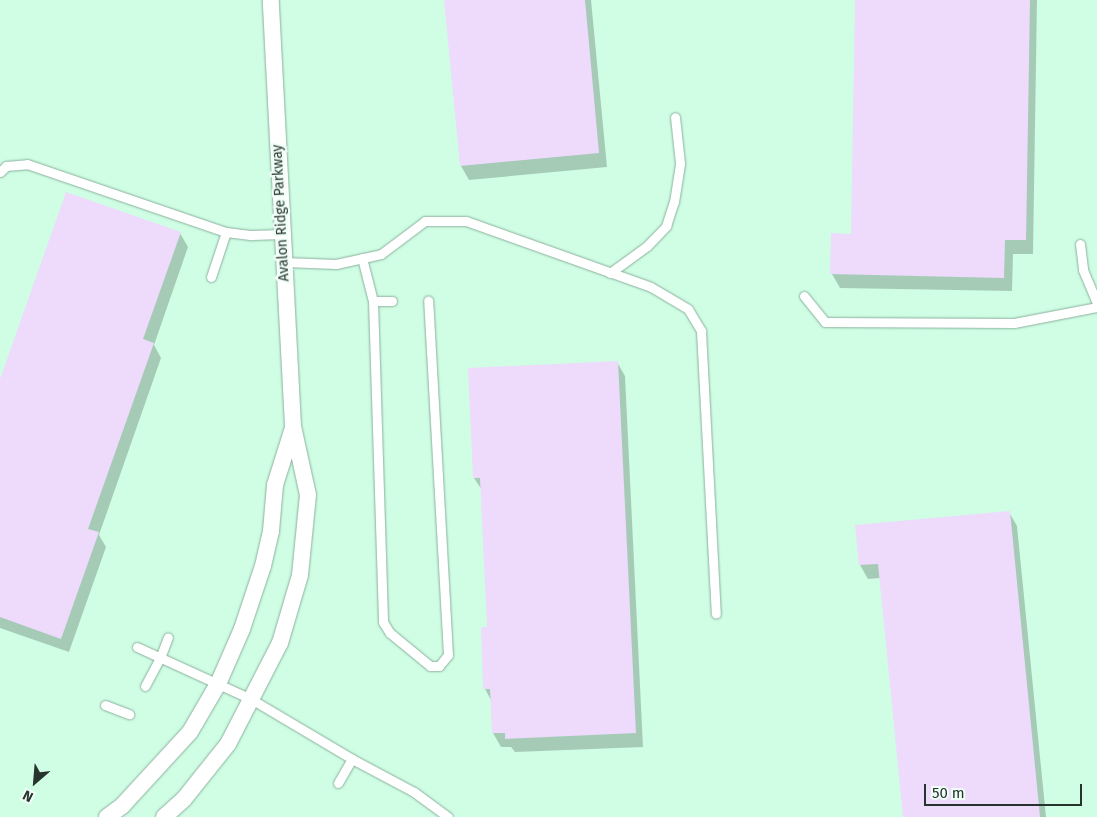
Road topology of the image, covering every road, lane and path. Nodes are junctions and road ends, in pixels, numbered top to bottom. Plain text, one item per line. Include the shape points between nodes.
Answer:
1 (271, 0) edge
2 (675, 117) dead end
3 (0, 172) edge
4 (226, 232) junction
5 (282, 234) junction
6 (1080, 244) dead end
7 (362, 258) junction
8 (284, 262) junction
9 (610, 273) junction
10 (212, 277) dead end
11 (804, 296) dead end
12 (373, 301) junction
13 (392, 301) dead end
14 (428, 301) dead end
15 (1097, 303) edge
16 (1097, 307) edge
17 (293, 426) junction
18 (716, 614) dead end
19 (168, 637) dead end
20 (137, 647) dead end
21 (160, 658) junction
22 (218, 684) junction
23 (145, 686) dead end
24 (251, 699) junction
25 (105, 705) dead end
26 (129, 714) dead end
27 (352, 759) junction
28 (338, 783) dead end
29 (107, 817) edge
30 (164, 817) edge
31 (448, 817) edge

1 - 5 street, Avalon Ridge Parkway
2 - 9 lane via 680,163 674,202 666,226 647,246
3 - 4 lane via 6,166 27,164
4 - 5 lane
4 - 10 lane
5 - 8 street, Avalon Ridge Parkway
6 - 15 lane via 1083,270
7 - 8 lane via 336,264
7 - 9 lane via 381,254 425,221 466,221
7 - 12 lane
8 - 17 street, Avalon Ridge Parkway
9 - 18 lane via 651,287 688,310 702,331
11 - 16 lane via 825,322 1014,323
12 - 13 lane
12 - 14 lane via 383,622 390,632 430,666 439,666 448,655
17 - 22 street, Avalon Ridge Parkway via 275,486 271,531 263,566 242,629
17 - 24 street, Avalon Ridge Parkway via 308,495 300,575 280,642
19 - 21 lane
20 - 21 lane
21 - 22 lane
21 - 23 lane
22 - 24 lane
22 - 29 street, Avalon Ridge Parkway via 190,732 122,806
24 - 27 lane
24 - 30 street, Avalon Ridge Parkway via 228,744 184,799
25 - 26 lane
27 - 28 lane
27 - 31 lane via 414,792

